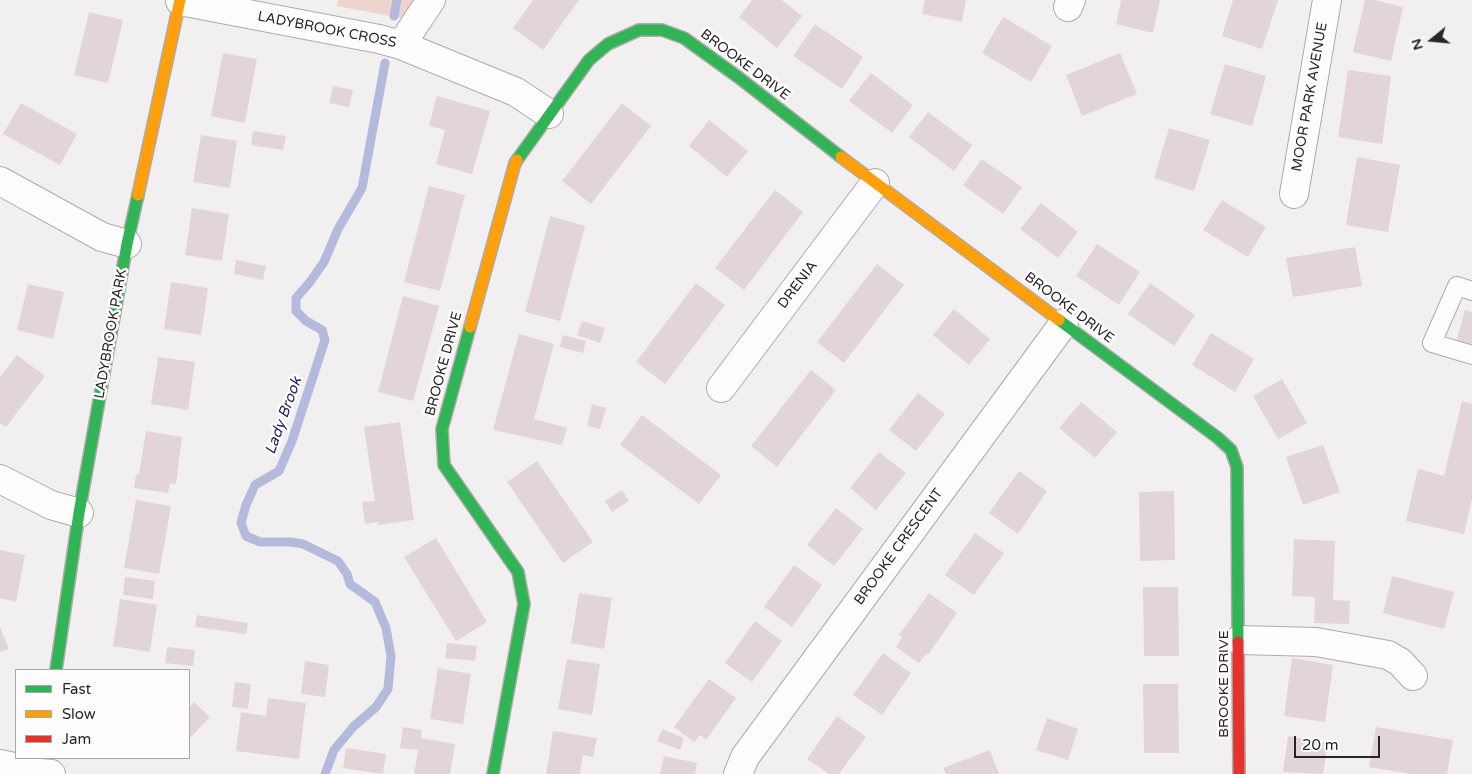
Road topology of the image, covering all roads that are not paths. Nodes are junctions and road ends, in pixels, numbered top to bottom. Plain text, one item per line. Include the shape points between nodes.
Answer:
1 (431, 0) edge
2 (1327, 0) edge
3 (180, 1) edge
4 (401, 45) junction
5 (549, 114) junction
6 (0, 181) edge
7 (875, 183) junction
8 (1294, 194) dead end
9 (127, 244) junction
10 (1472, 291) edge
11 (1064, 322) junction
12 (1472, 355) edge
13 (721, 388) dead end
14 (0, 479) edge
15 (79, 512) junction
16 (1239, 640) junction
17 (56, 669) edge
18 (1413, 676) dead end
19 (42, 759) edge
20 (0, 764) edge
21 (40, 774) edge
22 (51, 774) edge
23 (493, 774) edge
24 (738, 774) edge
25 (1240, 774) edge

1 - 4 street
2 - 8 street, MOOR PARK AVENUE
3 - 4 street, LADYBROOK CROSS
3 - 9 street, LADYBROOK PARK
4 - 5 street, LADYBROOK CROSS via 516,92
5 - 7 street, BROOKE DRIVE via 589,60 608,44 639,30 662,30 684,38
5 - 23 street, BROOKE DRIVE via 515,164 442,429 444,465 518,572 524,604
6 - 9 street via 102,237
7 - 11 street, BROOKE DRIVE
7 - 13 street, DRENIA
9 - 15 street, LADYBROOK PARK
10 - 12 lane via 1457,286 1432,343
11 - 16 street, BROOKE DRIVE via 1231,450 1237,467
11 - 24 street, BROOKE CRESCENT via 744,757
14 - 15 street via 52,505
15 - 17 street, LADYBROOK PARK
16 - 18 street via 1316,642 1388,655
16 - 25 street, BROOKE DRIVE
19 - 21 street
20 - 21 street
21 - 22 street

